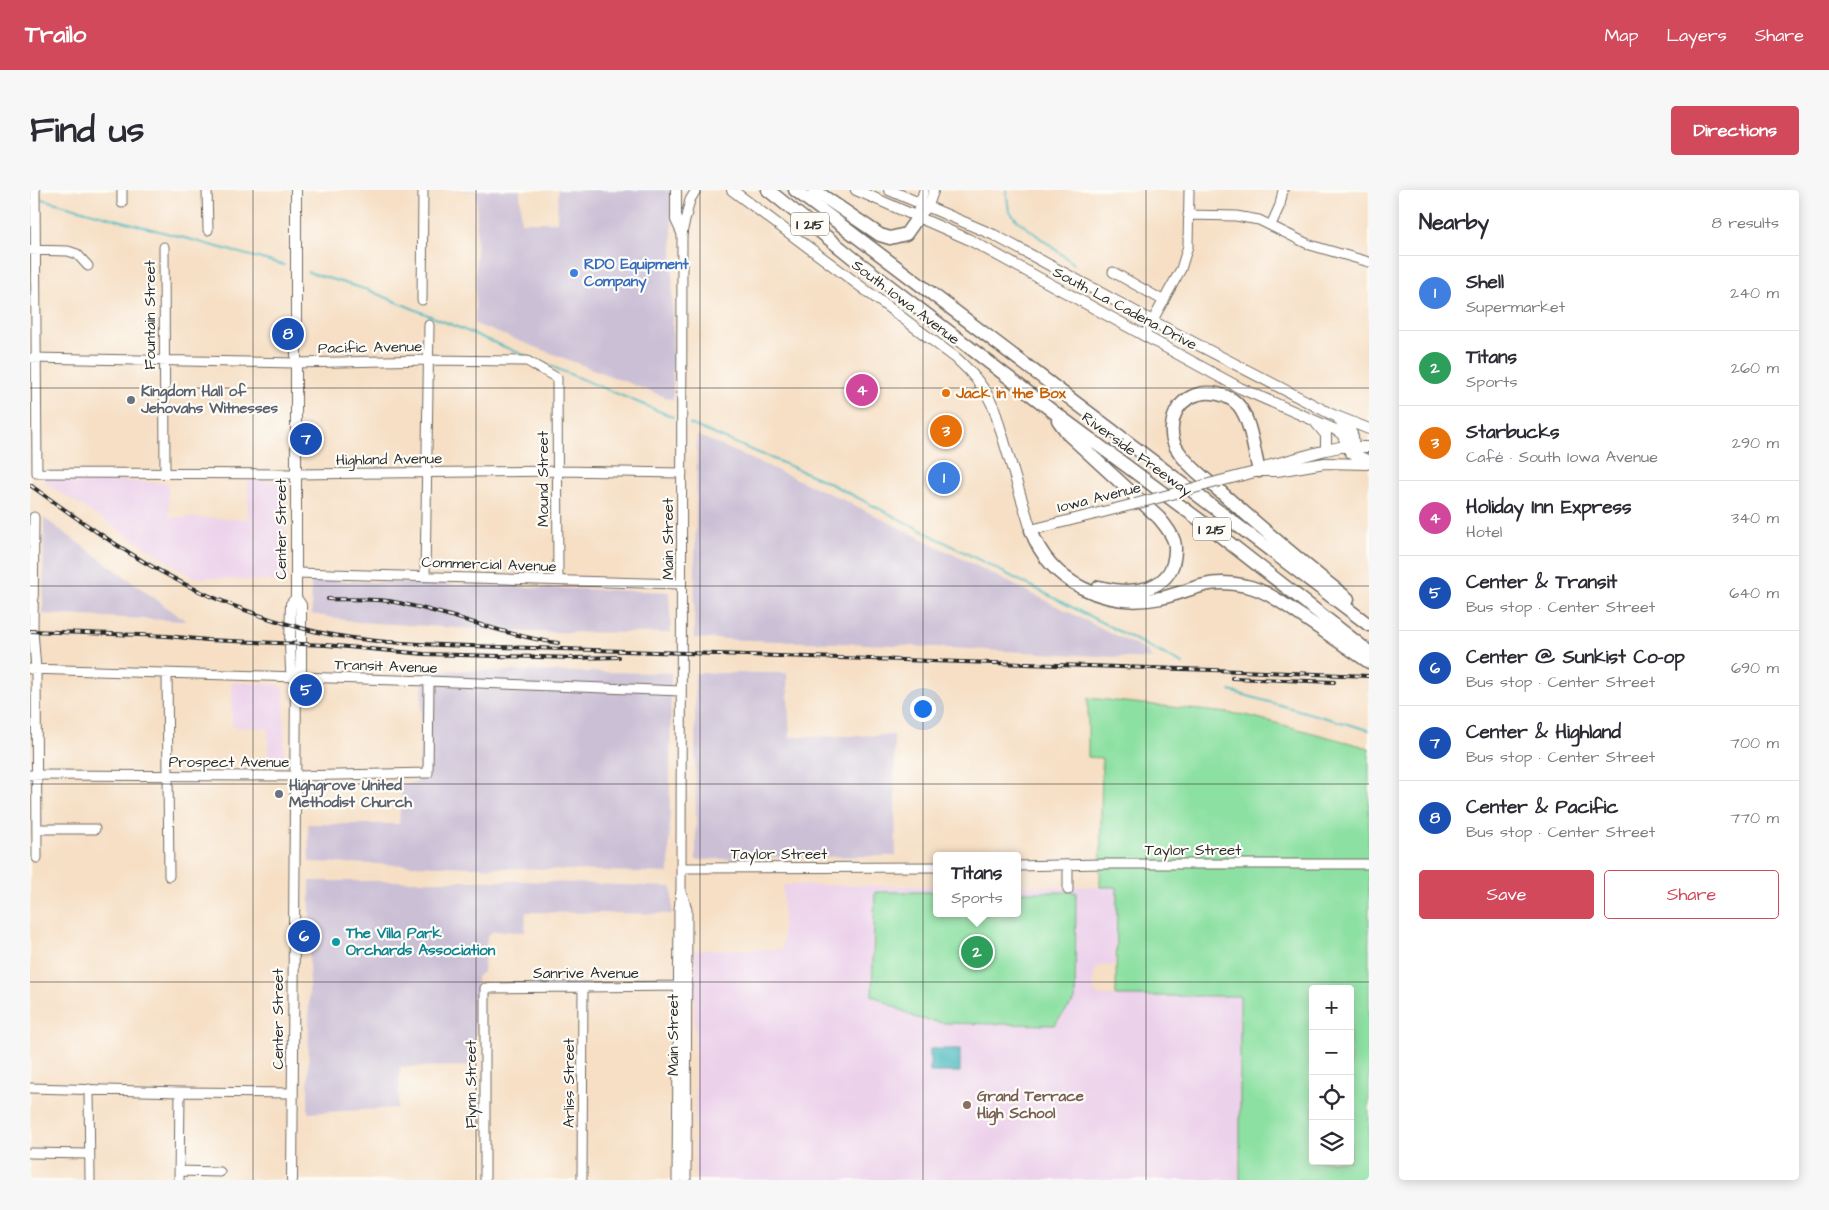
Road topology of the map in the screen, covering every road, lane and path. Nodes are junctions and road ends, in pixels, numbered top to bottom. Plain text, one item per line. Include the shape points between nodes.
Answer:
1 (35, 190) edge
2 (122, 190) edge
3 (207, 190) edge
4 (296, 190) edge
5 (423, 190) edge
6 (676, 190) edge
7 (696, 190) edge
8 (732, 190) edge
9 (768, 190) edge
10 (795, 190) edge
11 (814, 190) edge
12 (856, 190) edge
13 (889, 190) edge
14 (924, 190) edge
15 (934, 190) edge
16 (1189, 190) edge
17 (1283, 190) edge
18 (122, 203) dead end
19 (924, 205) junction
20 (1188, 215) junction
21 (918, 217) junction
22 (1271, 225) junction
23 (208, 230) dead end
24 (682, 233) junction
25 (164, 247) dead end
26 (33, 250) edge
27 (1369, 262) edge
28 (88, 266) dead end
29 (1113, 272) dead end
30 (422, 300) dead end
31 (1164, 301) junction
32 (1151, 321) junction
33 (430, 325) dead end
34 (1144, 336) junction
35 (33, 358) edge
36 (164, 360) junction
37 (429, 360) junction
38 (295, 363) junction
39 (557, 378) joint
40 (1051, 410) junction
41 (1331, 414) junction
42 (1311, 420) junction
43 (1369, 429) edge
44 (1369, 447) edge
45 (1350, 449) junction
46 (1326, 450) junction
47 (1324, 462) junction
48 (1369, 462) edge
49 (557, 471) junction
50 (1259, 471) junction
51 (164, 472) junction
52 (427, 472) junction
53 (682, 473) junction
54 (296, 474) junction
55 (34, 517) dead end
56 (1030, 530) junction
57 (296, 573) junction
58 (425, 576) junction
59 (558, 579) junction
60 (681, 584) junction
61 (1369, 624) edge
62 (1369, 652) edge
63 (1369, 662) edge
64 (33, 669) edge
65 (167, 674) junction
66 (296, 678) junction
67 (429, 681) junction
68 (681, 691) junction
69 (33, 775) edge
70 (168, 776) junction
71 (295, 776) junction
72 (35, 825) edge
73 (95, 829) dead end
74 (37, 858) dead end
75 (1369, 864) edge
76 (1021, 866) edge
77 (1068, 866) junction
78 (933, 867) edge
79 (681, 868) junction
80 (169, 876) dead end
81 (1068, 890) dead end
82 (682, 986) junction
83 (583, 987) junction
84 (485, 988) joint
85 (30, 1088) edge
86 (89, 1089) junction
87 (180, 1092) junction
88 (292, 1093) junction
89 (30, 1154) edge
90 (88, 1154) junction
91 (220, 1172) dead end
92 (179, 1176) edge
93 (209, 1176) edge
94 (90, 1180) edge
95 (292, 1180) edge
96 (485, 1180) edge
97 (582, 1180) edge
98 (677, 1180) edge
99 (686, 1180) edge

1 - 26 street
2 - 18 street
3 - 23 street
4 - 38 main road, Center Street
5 - 30 street
6 - 24 main road via 676,220
7 - 24 street, Main Street via 690,200
8 - 56 main road, South Iowa Avenue via 968,368 994,408
9 - 40 highway, Riverside Freeway / I 215
10 - 61 highway, Riverside Freeway / I 215
11 - 21 highway via 880,235 890,238 906,234
12 - 21 main road, South La Cadena Drive
13 - 19 main road, South La Cadena Drive
14 - 19 street
15 - 19 street
16 - 20 street
17 - 22 street
19 - 21 street
19 - 32 main road, South La Cadena Drive via 994,235
20 - 22 street via 1247,217
20 - 31 street via 1188,246 1181,270
21 - 34 main road, South La Cadena Drive via 992,252
22 - 27 street via 1310,245
24 - 53 street, Main Street
25 - 36 street, Fountain Street
26 - 28 street via 68,251 77,254
26 - 35 street
29 - 31 street
31 - 32 street
32 - 34 street
32 - 41 main road, South La Cadena Drive
33 - 37 street
34 - 42 main road, South La Cadena Drive via 1240,388
35 - 36 street, Pacific Avenue
35 - 51 street, Highland Avenue via 37,473
36 - 38 street, Pacific Avenue
36 - 51 street, Fountain Street
37 - 38 street, Pacific Avenue
37 - 39 street, Pacific Avenue via 527,361
37 - 52 street
38 - 54 main road, Center Street
39 - 49 street, Mound Street
40 - 56 highway via 1069,435 1170,531 1174,541 1174,559 1168,574 1156,585 1135,590 1111,590 1092,585 1072,573
40 - 62 highway, Riverside Freeway / I 215 via 1209,527
41 - 43 main road
41 - 45 main road via 1352,431 1354,437
42 - 45 main road, South La Cadena Drive via 1342,434
42 - 46 main road via 1326,435
44 - 45 main road, Iowa Avenue
45 - 46 main road, Iowa Avenue
45 - 47 main road via 1344,457
45 - 48 main road, South La Cadena Drive
46 - 50 main road, Iowa Avenue
47 - 48 main road, Iowa Avenue
47 - 50 main road, Iowa Avenue
49 - 52 street, Highland Avenue
49 - 53 street, Highland Avenue
49 - 59 street, Mound Street
50 - 56 main road, Iowa Avenue, bridge
50 - 61 highway via 1239,405 1220,394 1203,392 1181,403 1174,418 1172,436 1184,458 1278,542 1361,608
51 - 54 street, Highland Avenue
52 - 54 street, Highland Avenue
52 - 58 street
53 - 60 street, Main Street
54 - 57 main road, Center Street
55 - 64 street
56 - 63 highway via 1048,563 1068,580 1094,593 1121,600 1144,600 1211,583 1248,586 1287,606
57 - 58 street, Commercial Avenue
57 - 66 main road, Center Street via 296,598 301,605 301,670
58 - 59 street, Commercial Avenue
59 - 60 street, Commercial Avenue
60 - 68 street, Main Street
64 - 65 street, Transit Avenue
64 - 69 street
65 - 66 street, Transit Avenue
65 - 70 street
66 - 67 street, Transit Avenue
66 - 71 main road, Center Street
67 - 68 street, Transit Avenue
67 - 71 street, Prospect Avenue via 428,773
68 - 79 street, Main Street
69 - 70 street, Prospect Avenue
69 - 72 street
70 - 71 street, Prospect Avenue
70 - 80 street
71 - 88 main road, Center Street
72 - 73 street
72 - 74 street
75 - 77 street, Taylor Street
76 - 77 street, Taylor Street
77 - 81 street
78 - 79 street, Taylor Street
79 - 82 street, Main Street via 681,890 687,910
82 - 83 street, Sanrive Avenue
82 - 98 street, Main Street
82 - 99 street, Main Street
83 - 84 street, Sanrive Avenue
83 - 97 street, Arliss Street
84 - 96 street, Flynn Street
85 - 86 street
86 - 87 street
86 - 90 street
87 - 88 street
87 - 92 street
88 - 95 main road, Center Street
89 - 90 street
90 - 94 street
91 - 93 street
92 - 93 street

